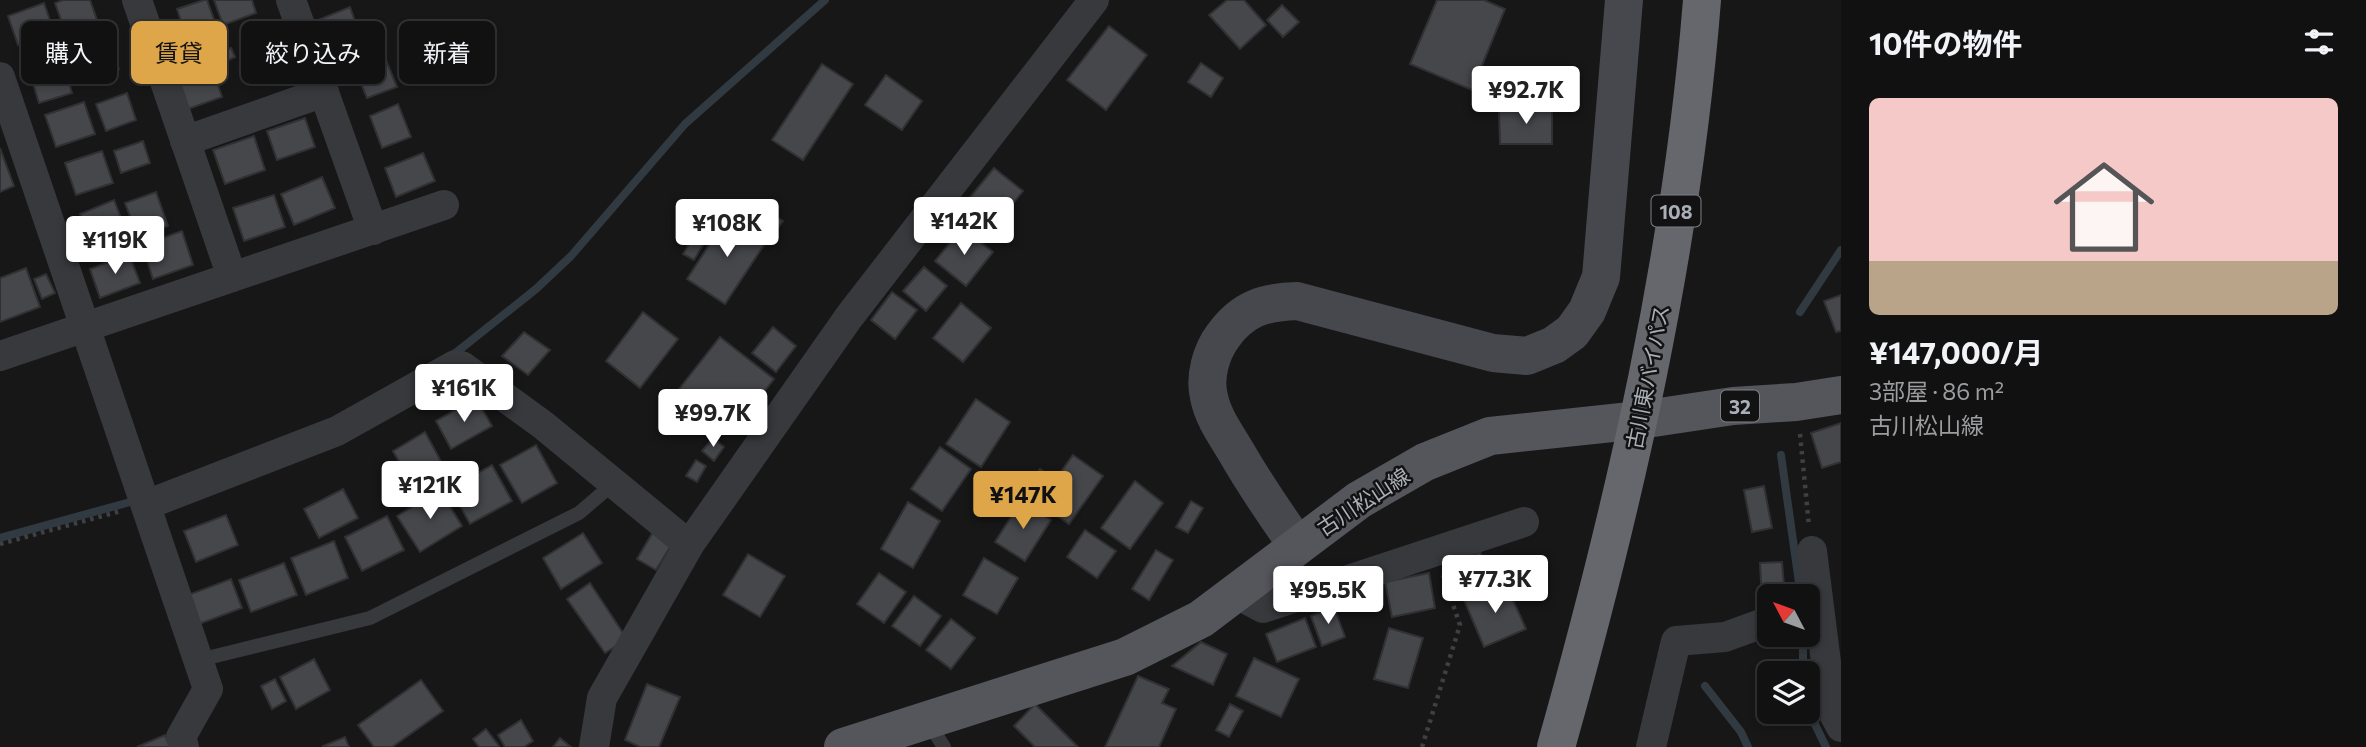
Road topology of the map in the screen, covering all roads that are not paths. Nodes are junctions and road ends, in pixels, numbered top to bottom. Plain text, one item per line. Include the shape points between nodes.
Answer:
1 (137, 0) edge
2 (291, 0) edge
3 (1094, 0) edge
4 (1624, 0) edge
5 (1702, 0) edge
6 (0, 77) edge
7 (324, 92) junction
8 (185, 141) junction
9 (444, 205) dead end
10 (373, 230) junction
11 (232, 277) junction
12 (86, 327) junction
13 (0, 356) edge
14 (1841, 394) edge
15 (1640, 420) junction
16 (614, 483) junction
17 (146, 505) junction
18 (1524, 522) dead end
19 (690, 545) junction
20 (1297, 545) junction
21 (1812, 551) road end
22 (1813, 584) edge
23 (1234, 593) junction
24 (1757, 625) edge
25 (1820, 644) edge
26 (199, 660) junction
27 (1841, 727) edge
28 (936, 734) edge
29 (184, 747) edge
30 (594, 747) edge
31 (843, 747) edge
32 (1556, 747) edge
33 (1651, 747) edge

1 - 8 street
2 - 7 street
3 - 19 street via 849,317
4 - 20 street via 1601,277 1572,332 1527,356 1493,353 1297,301 1273,302 1251,310 1230,326 1215,346 1208,395 1216,418
5 - 15 highway, 古川東バイパス / 108 via 1695,86
6 - 12 street
7 - 8 street
7 - 10 street
8 - 11 street
9 - 10 street
10 - 11 street
11 - 12 street
12 - 13 street
12 - 17 street
14 - 15 main road, 古川松山線 / 32
15 - 20 main road, 古川松山線 / 32 via 1490,436 1425,462 1359,500
15 - 32 highway, 古川東バイパス / 108 via 1591,625
16 - 17 street via 543,425 463,366 455,365 337,431
16 - 19 street
16 - 26 lane via 579,513 370,618
17 - 26 street
18 - 23 street via 1263,608
19 - 30 street via 603,698
20 - 23 main road, 古川松山線 / 32
21 - 22 street
23 - 28 main road, 古川松山線 / 32 via 1201,619 1125,657
24 - 33 street via 1725,637 1676,641
25 - 27 street via 1832,710
26 - 29 street via 208,689 181,737
28 - 31 main road, 古川松山線 / 32

